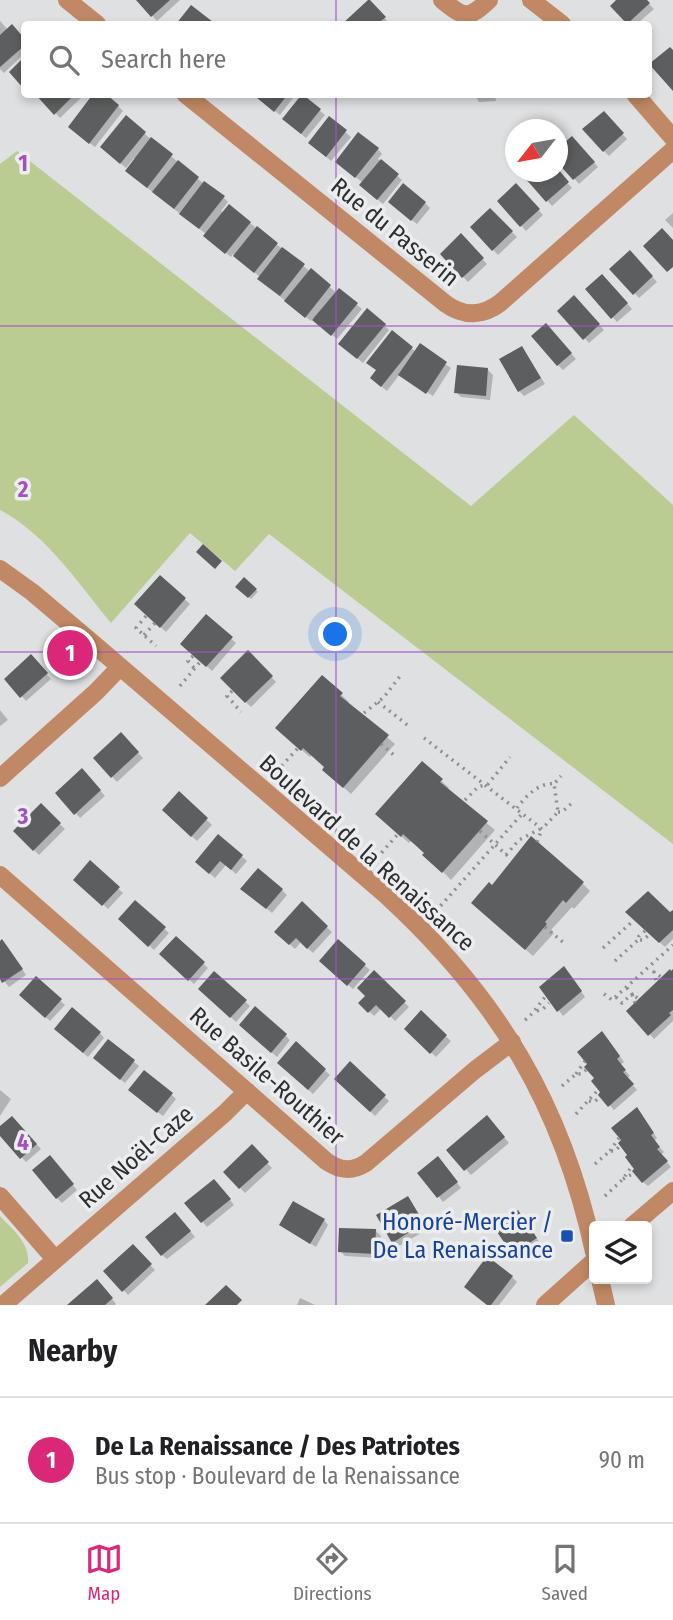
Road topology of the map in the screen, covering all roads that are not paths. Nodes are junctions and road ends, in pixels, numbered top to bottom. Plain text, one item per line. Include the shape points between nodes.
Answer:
1 (66, 0) edge
2 (442, 0) edge
3 (489, 0) edge
4 (531, 0) edge
5 (93, 21) edge
6 (558, 21) edge
7 (190, 98) edge
8 (638, 98) edge
9 (673, 138) edge
10 (673, 149) edge
11 (0, 569) edge
12 (120, 667) junction
13 (0, 778) edge
14 (0, 875) edge
15 (512, 1042) junction
16 (247, 1091) junction
17 (673, 1191) edge
18 (0, 1196) edge
19 (638, 1221) edge
20 (589, 1232) edge
21 (55, 1259) junction
22 (589, 1265) edge
23 (601, 1284) edge
24 (2, 1305) edge
25 (545, 1305) edge
26 (606, 1305) edge

1 - 5 street
2 - 3 street via 467,15
4 - 6 street
7 - 10 street, Rue du Passerin via 446,304 470,314 500,303
8 - 9 street
11 - 12 street, Boulevard de la Renaissance
12 - 13 street
12 - 15 street, Boulevard de la Renaissance via 418,925 466,976
14 - 16 street, Rue Basile-Routhier
15 - 16 street, Rue Basile-Routhier via 366,1163 351,1170 326,1161
15 - 20 street, Boulevard de la Renaissance via 559,1132
16 - 21 street, Rue Noël-Caze
17 - 19 street
18 - 21 street
21 - 24 street, Rue Noël-Caze
22 - 25 street
23 - 26 street

